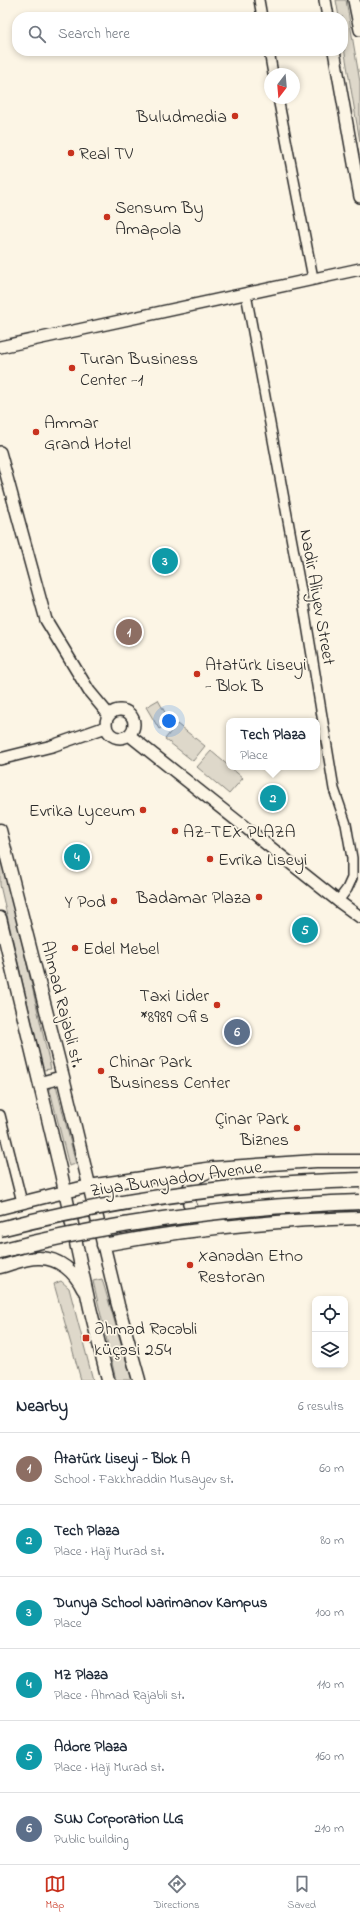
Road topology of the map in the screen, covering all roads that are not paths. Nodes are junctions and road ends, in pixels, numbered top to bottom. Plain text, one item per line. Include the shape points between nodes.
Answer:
1 (259, 0) edge
2 (325, 0) edge
3 (354, 0) edge
4 (261, 12) edge
5 (327, 12) edge
6 (360, 30) edge
7 (269, 56) edge
8 (335, 56) edge
9 (272, 68) edge
10 (279, 104) edge
11 (360, 197) edge
12 (360, 269) edge
13 (313, 278) junction
14 (246, 294) junction
15 (0, 347) edge
16 (0, 452) edge
17 (109, 715) junction
18 (106, 728) junction
19 (130, 735) junction
20 (0, 759) edge
21 (1, 837) edge
22 (338, 901) junction
23 (360, 917) edge
24 (0, 918) edge
25 (63, 1077) junction
26 (40, 1083) junction
27 (0, 1115) edge
28 (360, 1161) edge
29 (214, 1168) junction
30 (360, 1180) edge
31 (89, 1186) junction
32 (64, 1192) junction
33 (22, 1202) junction
34 (360, 1202) edge
35 (0, 1208) edge
36 (360, 1218) edge
37 (231, 1226) junction
38 (0, 1229) edge
39 (103, 1245) junction
40 (0, 1251) edge
41 (0, 1267) edge
42 (90, 1308) junction
43 (108, 1380) edge
44 (139, 1380) edge

1 - 4 street
2 - 5 street
3 - 6 street
7 - 9 street
8 - 11 street
10 - 13 street
12 - 13 street
13 - 14 street
14 - 15 street
14 - 22 street, Nadir Aliyev Street via 334,789 346,824 352,858 352,878
16 - 17 street via 46,620 89,691
17 - 18 street
17 - 19 street via 123,710 130,715 134,722
18 - 19 street via 111,736 116,738 126,738
18 - 20 street via 52,746
19 - 22 street
21 - 25 main road, Ahmad Rajabli st.
22 - 23 street
24 - 26 main road
25 - 26 main road
25 - 31 main road, Ahmad Rajabli st.
26 - 32 main road
27 - 33 street
28 - 29 main road, Ziya Bunyadov Avenue via 316,1161
29 - 31 main road, Ziya Bunyadov Avenue
29 - 37 main road via 194,1180 190,1187 189,1203 196,1216 204,1221
30 - 38 main road, Ziya Bunyadov Avenue, bridge via 259,1185 182,1194 82,1211
31 - 32 main road, Ziya Bunyadov Avenue
31 - 39 main road, Ahmad Rajabli st.
32 - 33 main road, Ziya Bunyadov Avenue
32 - 42 main road
33 - 35 main road, Ziya Bunyadov Avenue
34 - 40 main road, Ziya Bunyadov Avenue, bridge via 184,1215 87,1231
36 - 37 main road
37 - 39 main road
39 - 44 main road, Ahmad Rajabli st.
41 - 42 main road via 39,1258 55,1261 74,1274 83,1288
42 - 43 main road

